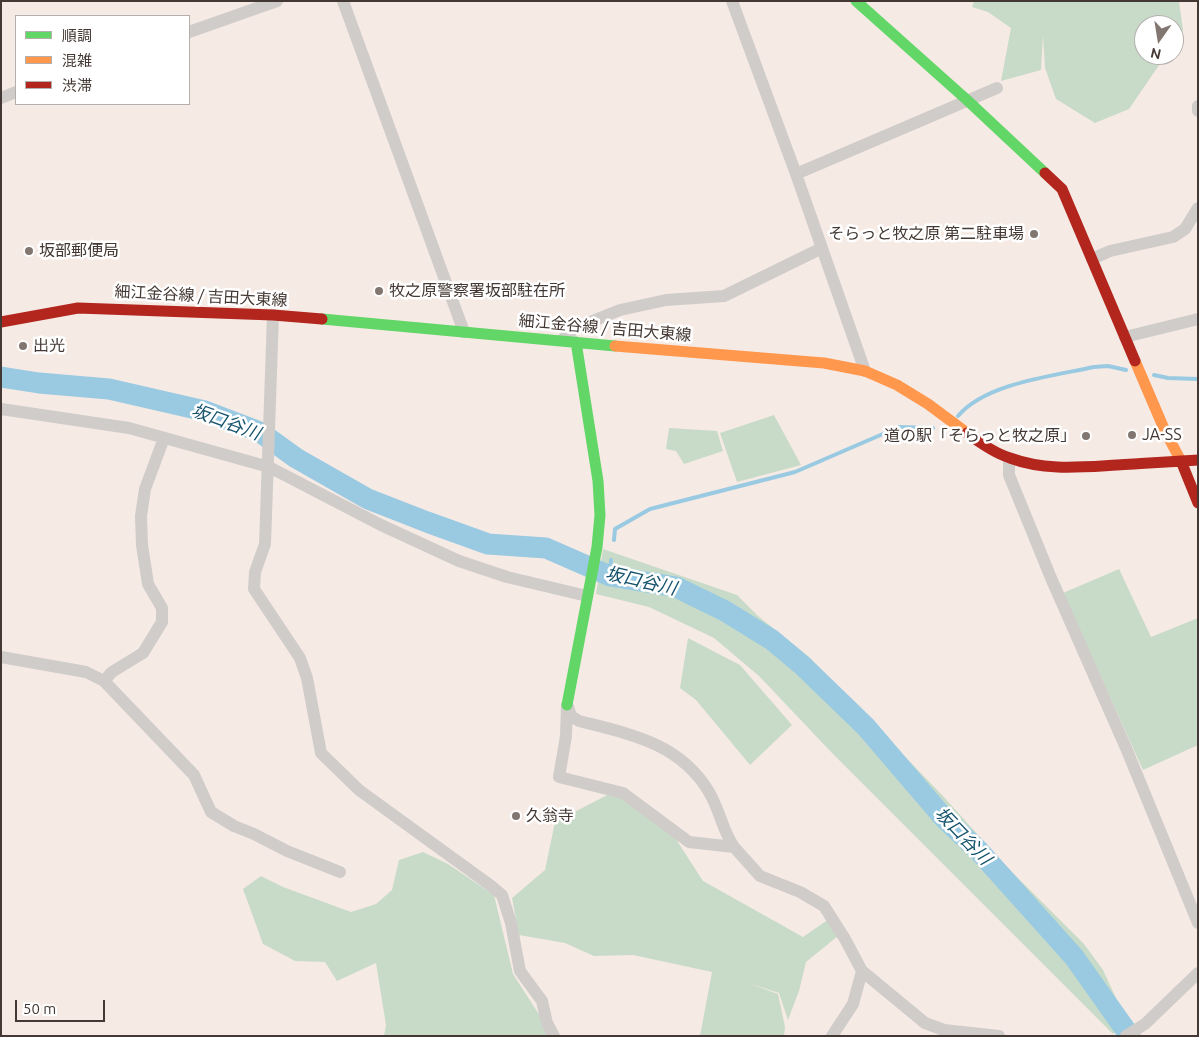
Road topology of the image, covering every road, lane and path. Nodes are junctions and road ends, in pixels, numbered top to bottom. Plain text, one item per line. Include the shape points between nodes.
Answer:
1 (277, 1) edge
2 (343, 1) edge
3 (732, 1) edge
4 (856, 1) edge
5 (190, 32) edge
6 (998, 88) dead end
7 (15, 92) edge
8 (1, 98) edge
9 (967, 100) junction
10 (1198, 106) edge
11 (1198, 111) edge
12 (796, 174) junction
13 (1198, 208) edge
14 (822, 248) junction
15 (1092, 260) junction
16 (272, 315) junction
17 (1198, 319) edge
18 (1, 322) edge
19 (464, 332) junction
20 (1125, 337) junction
21 (562, 340) junction
22 (576, 342) junction
23 (865, 372) junction
24 (1, 409) edge
25 (164, 438) junction
26 (1008, 458) junction
27 (1198, 460) edge
28 (1181, 461) junction
29 (269, 467) junction
30 (1198, 503) edge
31 (588, 594) junction
32 (1, 657) edge
33 (104, 681) junction
34 (567, 705) junction
35 (734, 847) junction
36 (340, 872) dead end
37 (1198, 923) edge
38 (862, 971) junction
39 (1198, 973) edge
40 (554, 1036) edge
41 (832, 1036) edge
42 (999, 1036) edge
43 (1126, 1036) edge

1 - 5 street
2 - 19 street
3 - 12 street
4 - 9 main road
6 - 9 street
7 - 8 street
9 - 12 street
9 - 15 main road via 1062,189
10 - 11 street
12 - 14 street
13 - 15 street via 1186,229 1173,237 1110,251
14 - 21 street via 724,296 666,300 620,310 575,328
14 - 23 street
15 - 20 main road
16 - 18 main road, 細江金谷線 / 吉田大東線 via 78,308
16 - 19 main road, 細江金谷線 / 吉田大東線
16 - 29 street
17 - 20 street
19 - 21 main road, 細江金谷線 / 吉田大東線
20 - 28 main road
21 - 22 main road, 細江金谷線 / 吉田大東線
22 - 23 main road, 細江金谷線 / 吉田大東線 via 824,363
22 - 31 main road via 598,481 600,515
23 - 26 main road, 細江金谷線 / 吉田大東線 via 898,385
24 - 25 street via 130,428
25 - 29 street
25 - 33 street via 145,489 141,516 148,584 162,608 162,622 143,654 112,672
26 - 28 main road, 細江金谷線 / 吉田大東線 via 1052,467
26 - 37 street via 1009,475 1051,578
27 - 28 main road, 細江金谷線 / 吉田大東線
28 - 30 main road
29 - 31 street via 380,525 459,561 507,577
29 - 40 street via 265,544 255,572 254,588 300,658 322,753 359,790 502,895 520,971 542,1001
31 - 34 main road
32 - 33 street via 86,672
33 - 36 street via 194,774 211,812 287,851
34 - 35 street via 571,716 579,722 650,741 684,762 702,781 715,802 727,838
34 - 35 street via 560,777 623,793 689,842
35 - 38 street via 760,876 824,906
38 - 41 street via 853,1004
38 - 42 street via 925,1023 944,1030
39 - 43 street via 1145,1024

